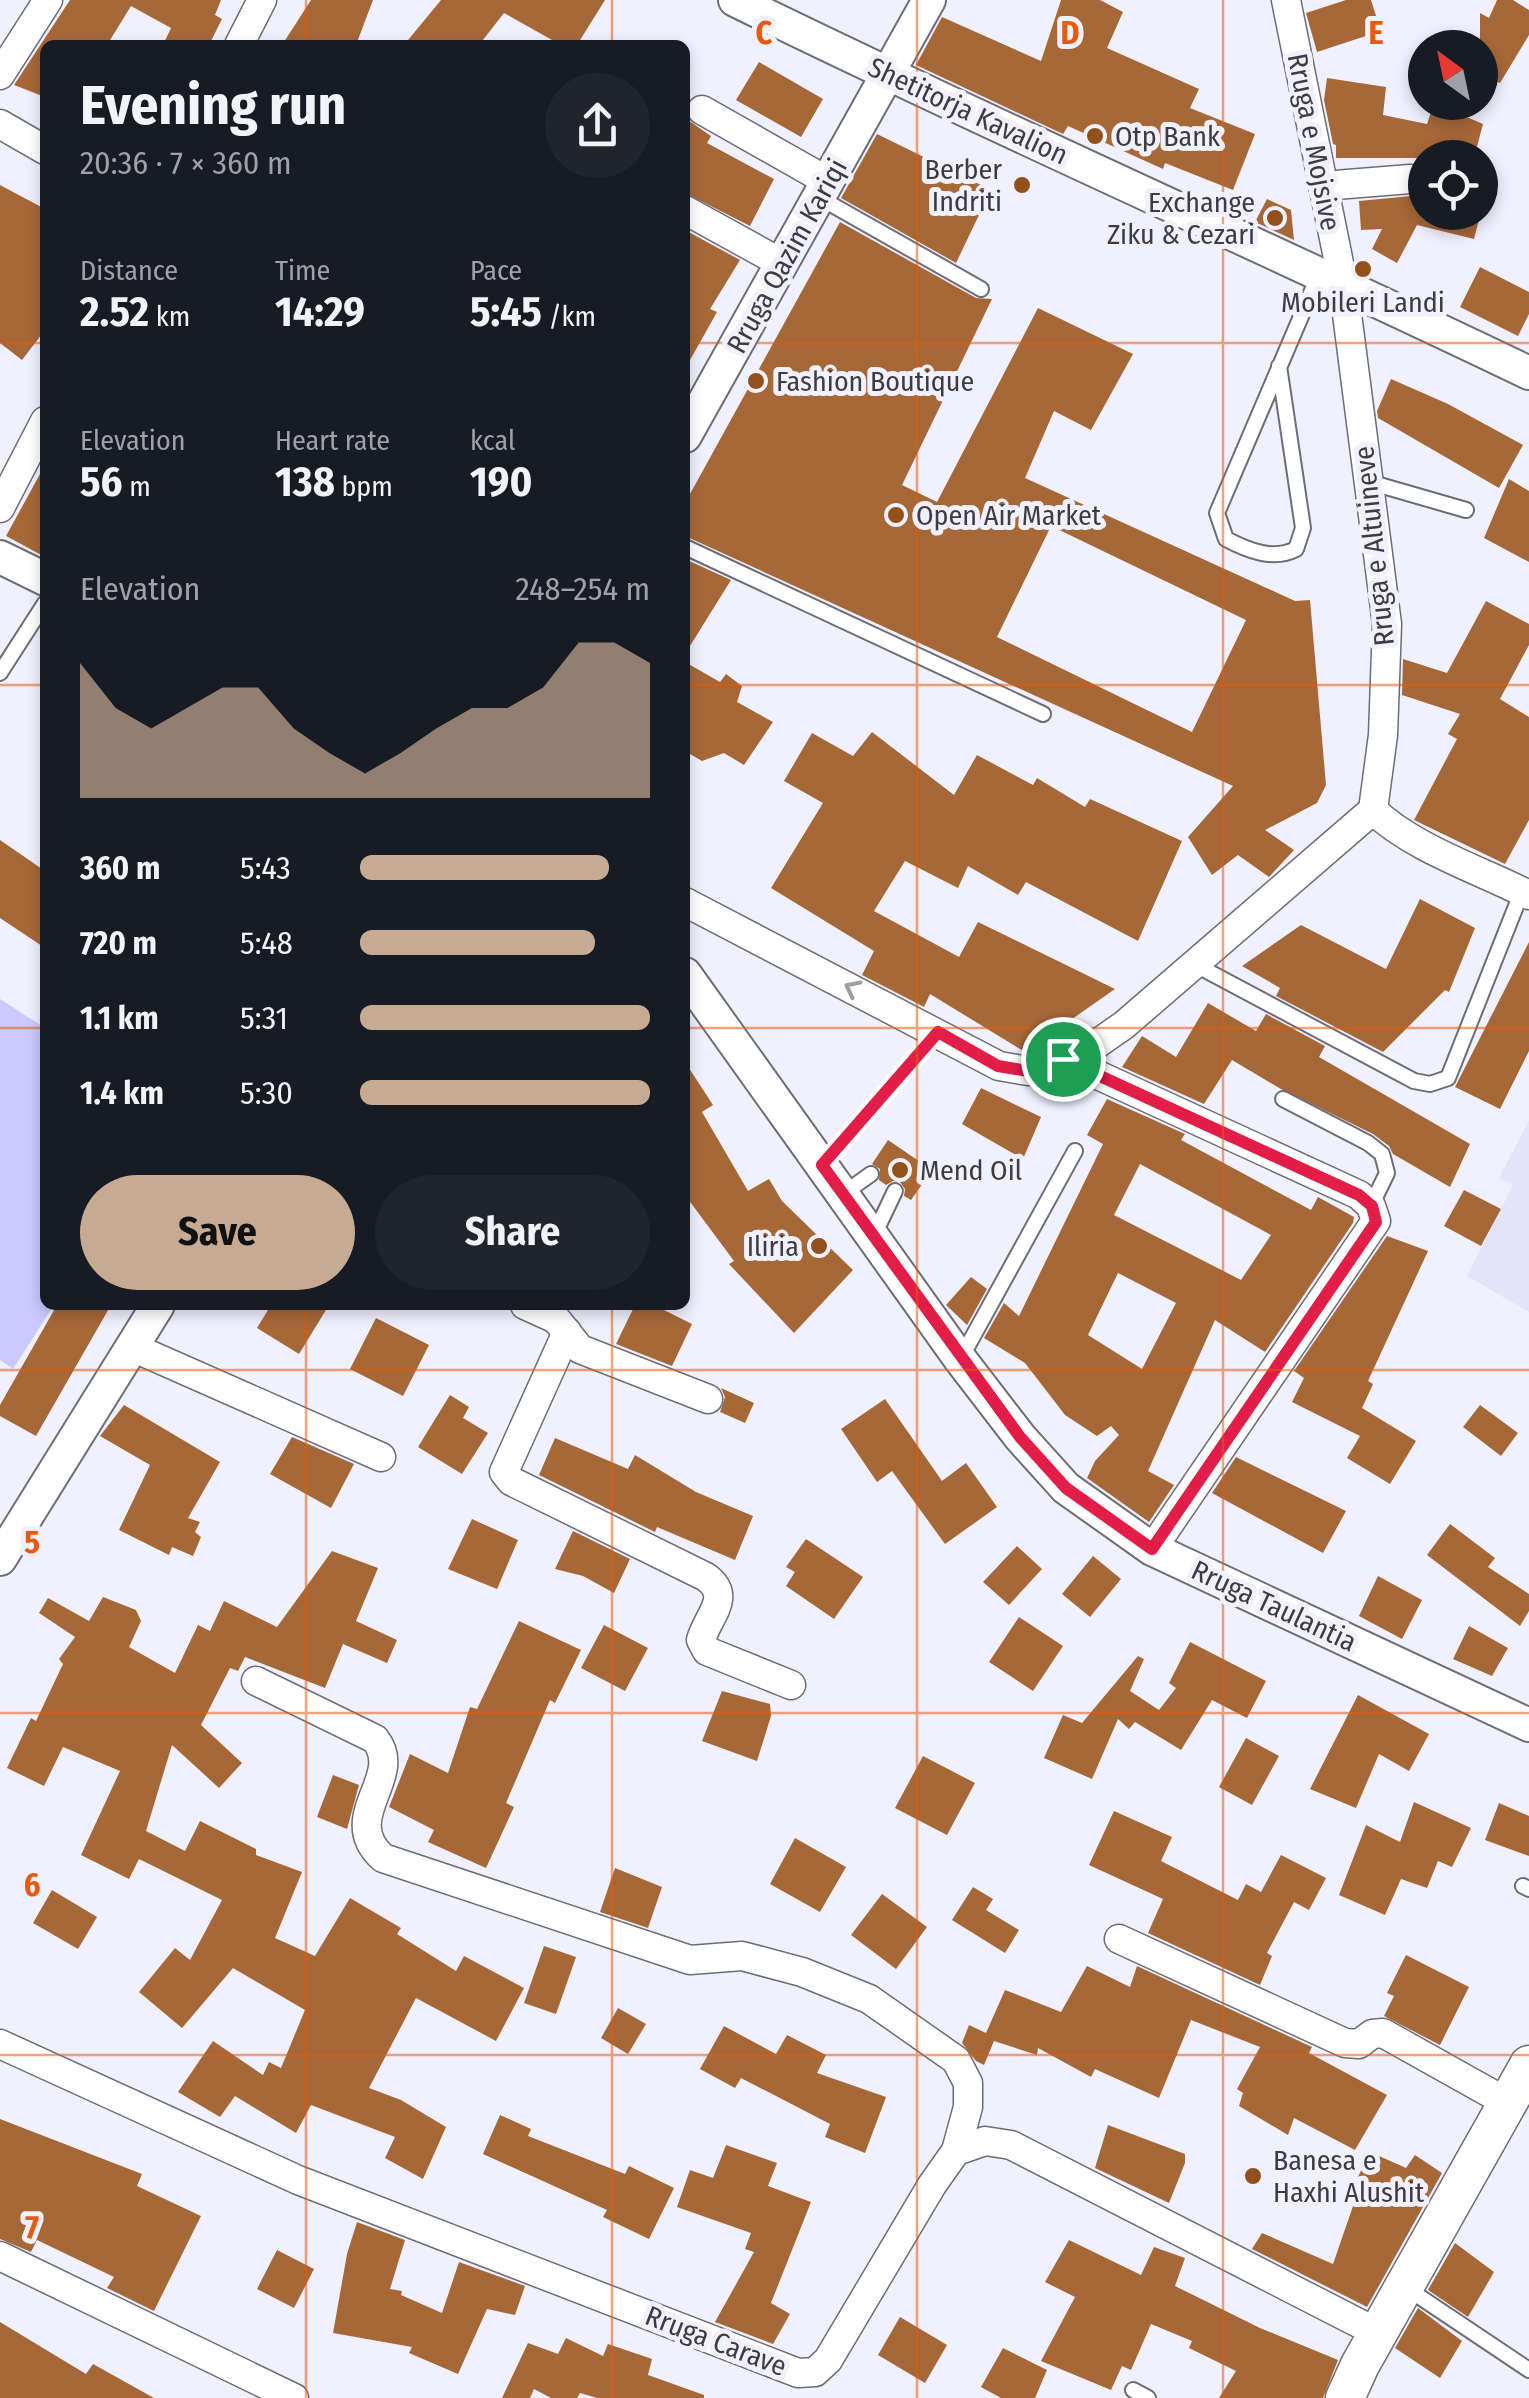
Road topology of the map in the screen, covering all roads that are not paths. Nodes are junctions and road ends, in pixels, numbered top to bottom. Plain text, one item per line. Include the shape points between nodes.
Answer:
1 (48, 0) edge
2 (262, 0) edge
3 (735, 0) edge
4 (929, 0) edge
5 (1286, 0) edge
6 (242, 40) edge
7 (0, 74) edge
8 (887, 75) junction
9 (702, 110) dead end
10 (0, 124) edge
11 (40, 147) edge
12 (1408, 180) edge
13 (1324, 186) junction
14 (824, 190) junction
15 (690, 213) edge
16 (783, 264) junction
17 (1332, 278) junction
18 (982, 289) dead end
19 (1280, 366) junction
20 (1529, 373) edge
21 (690, 427) edge
22 (40, 430) edge
23 (1369, 482) junction
24 (0, 508) edge
25 (1466, 510) dead end
26 (690, 549) edge
27 (0, 557) edge
28 (40, 577) edge
29 (40, 611) edge
30 (0, 672) edge
31 (1043, 714) dead end
32 (1374, 810) junction
33 (1525, 893) edge
34 (690, 905) edge
35 (1194, 964) junction
36 (690, 981) edge
37 (938, 1032) junction
38 (1063, 1059) junction
39 (1282, 1099) dead end
40 (1075, 1151) dead end
41 (822, 1165) junction
42 (871, 1174) dead end
43 (895, 1191) dead end
44 (843, 1194) junction
45 (1372, 1206) junction
46 (873, 1235) junction
47 (155, 1310) edge
48 (535, 1310) edge
49 (567, 1332) junction
50 (132, 1347) junction
51 (960, 1359) junction
52 (708, 1399) dead end
53 (380, 1457) dead end
54 (4, 1543) edge
55 (1152, 1549) junction
56 (256, 1681) dead end
57 (791, 1685) dead end
58 (1529, 1725) edge
59 (1119, 1939) dead end
60 (0, 2044) edge
61 (1529, 2065) edge
62 (1513, 2106) junction
63 (956, 2151) junction
64 (0, 2256) edge
65 (1404, 2286) junction
66 (1378, 2334) junction
67 (1529, 2370) edge
68 (1133, 2390) dead end
69 (1348, 2397) edge
70 (294, 2398) edge
71 (1148, 2398) edge

1 - 7 street
2 - 6 street
3 - 8 street, Shetitorja Kavalion
4 - 8 street, Rruga Qazim Kariqi
5 - 13 street, Rruga e Mojsive
8 - 14 street, Rruga Qazim Kariqi
8 - 17 street, Shetitorja Kavalion
9 - 14 street
10 - 11 street
12 - 13 street
13 - 17 street, Rruga e Mojsive
14 - 16 street, Rruga Qazim Kariqi
14 - 18 lane
15 - 16 street
16 - 21 street, Rruga Qazim Kariqi
17 - 19 lane
17 - 20 street, Shetitorja Kavalion
17 - 23 street, Rruga e Altuineve
19 - 19 lane via 1303,528 1296,549 1284,555 1226,540 1217,513
22 - 24 street
23 - 25 lane
23 - 32 street, Rruga e Altuineve via 1387,624
26 - 31 lane
27 - 28 street
29 - 30 lane
32 - 33 street via 1388,824
32 - 35 street
33 - 35 lane via 1448,1078 1430,1084
37 -> 34 street
35 - 38 street via 1124,1025
36 - 41 street, Rruga Taulantia
37 - 38 street via 998,1066 1028,1071
37 - 41 lane
38 - 45 street
39 - 45 lane via 1382,1154 1388,1173
40 - 51 lane
41 - 44 street, Rruga Taulantia
42 - 44 lane
43 - 46 lane
44 - 46 street, Rruga Taulantia
45 - 55 street via 1376,1222
46 - 51 street, Rruga Taulantia
47 - 50 street
48 - 49 street
49 - 52 street via 580,1349
49 - 57 street via 504,1472 510,1481 717,1585 718,1606 701,1640 706,1651
50 - 53 street
50 - 54 street
51 - 55 street, Rruga Taulantia via 1066,1488
55 - 58 street, Rruga Taulantia
56 - 63 street, Rruga Carave via 375,1739 383,1749 364,1826 368,1844 382,1858 690,1960 742,1956 869,1999 956,2060 968,2083 968,2107
59 - 62 street via 1345,2043 1383,2033
60 - 63 street, Rruga Carave via 298,2180 798,2373 815,2372 828,2360
61 - 62 main road
62 - 65 main road
63 - 66 street via 986,2141 1011,2146
64 - 70 street
65 - 66 main road
65 - 67 lane
66 - 69 main road
68 - 71 lane

